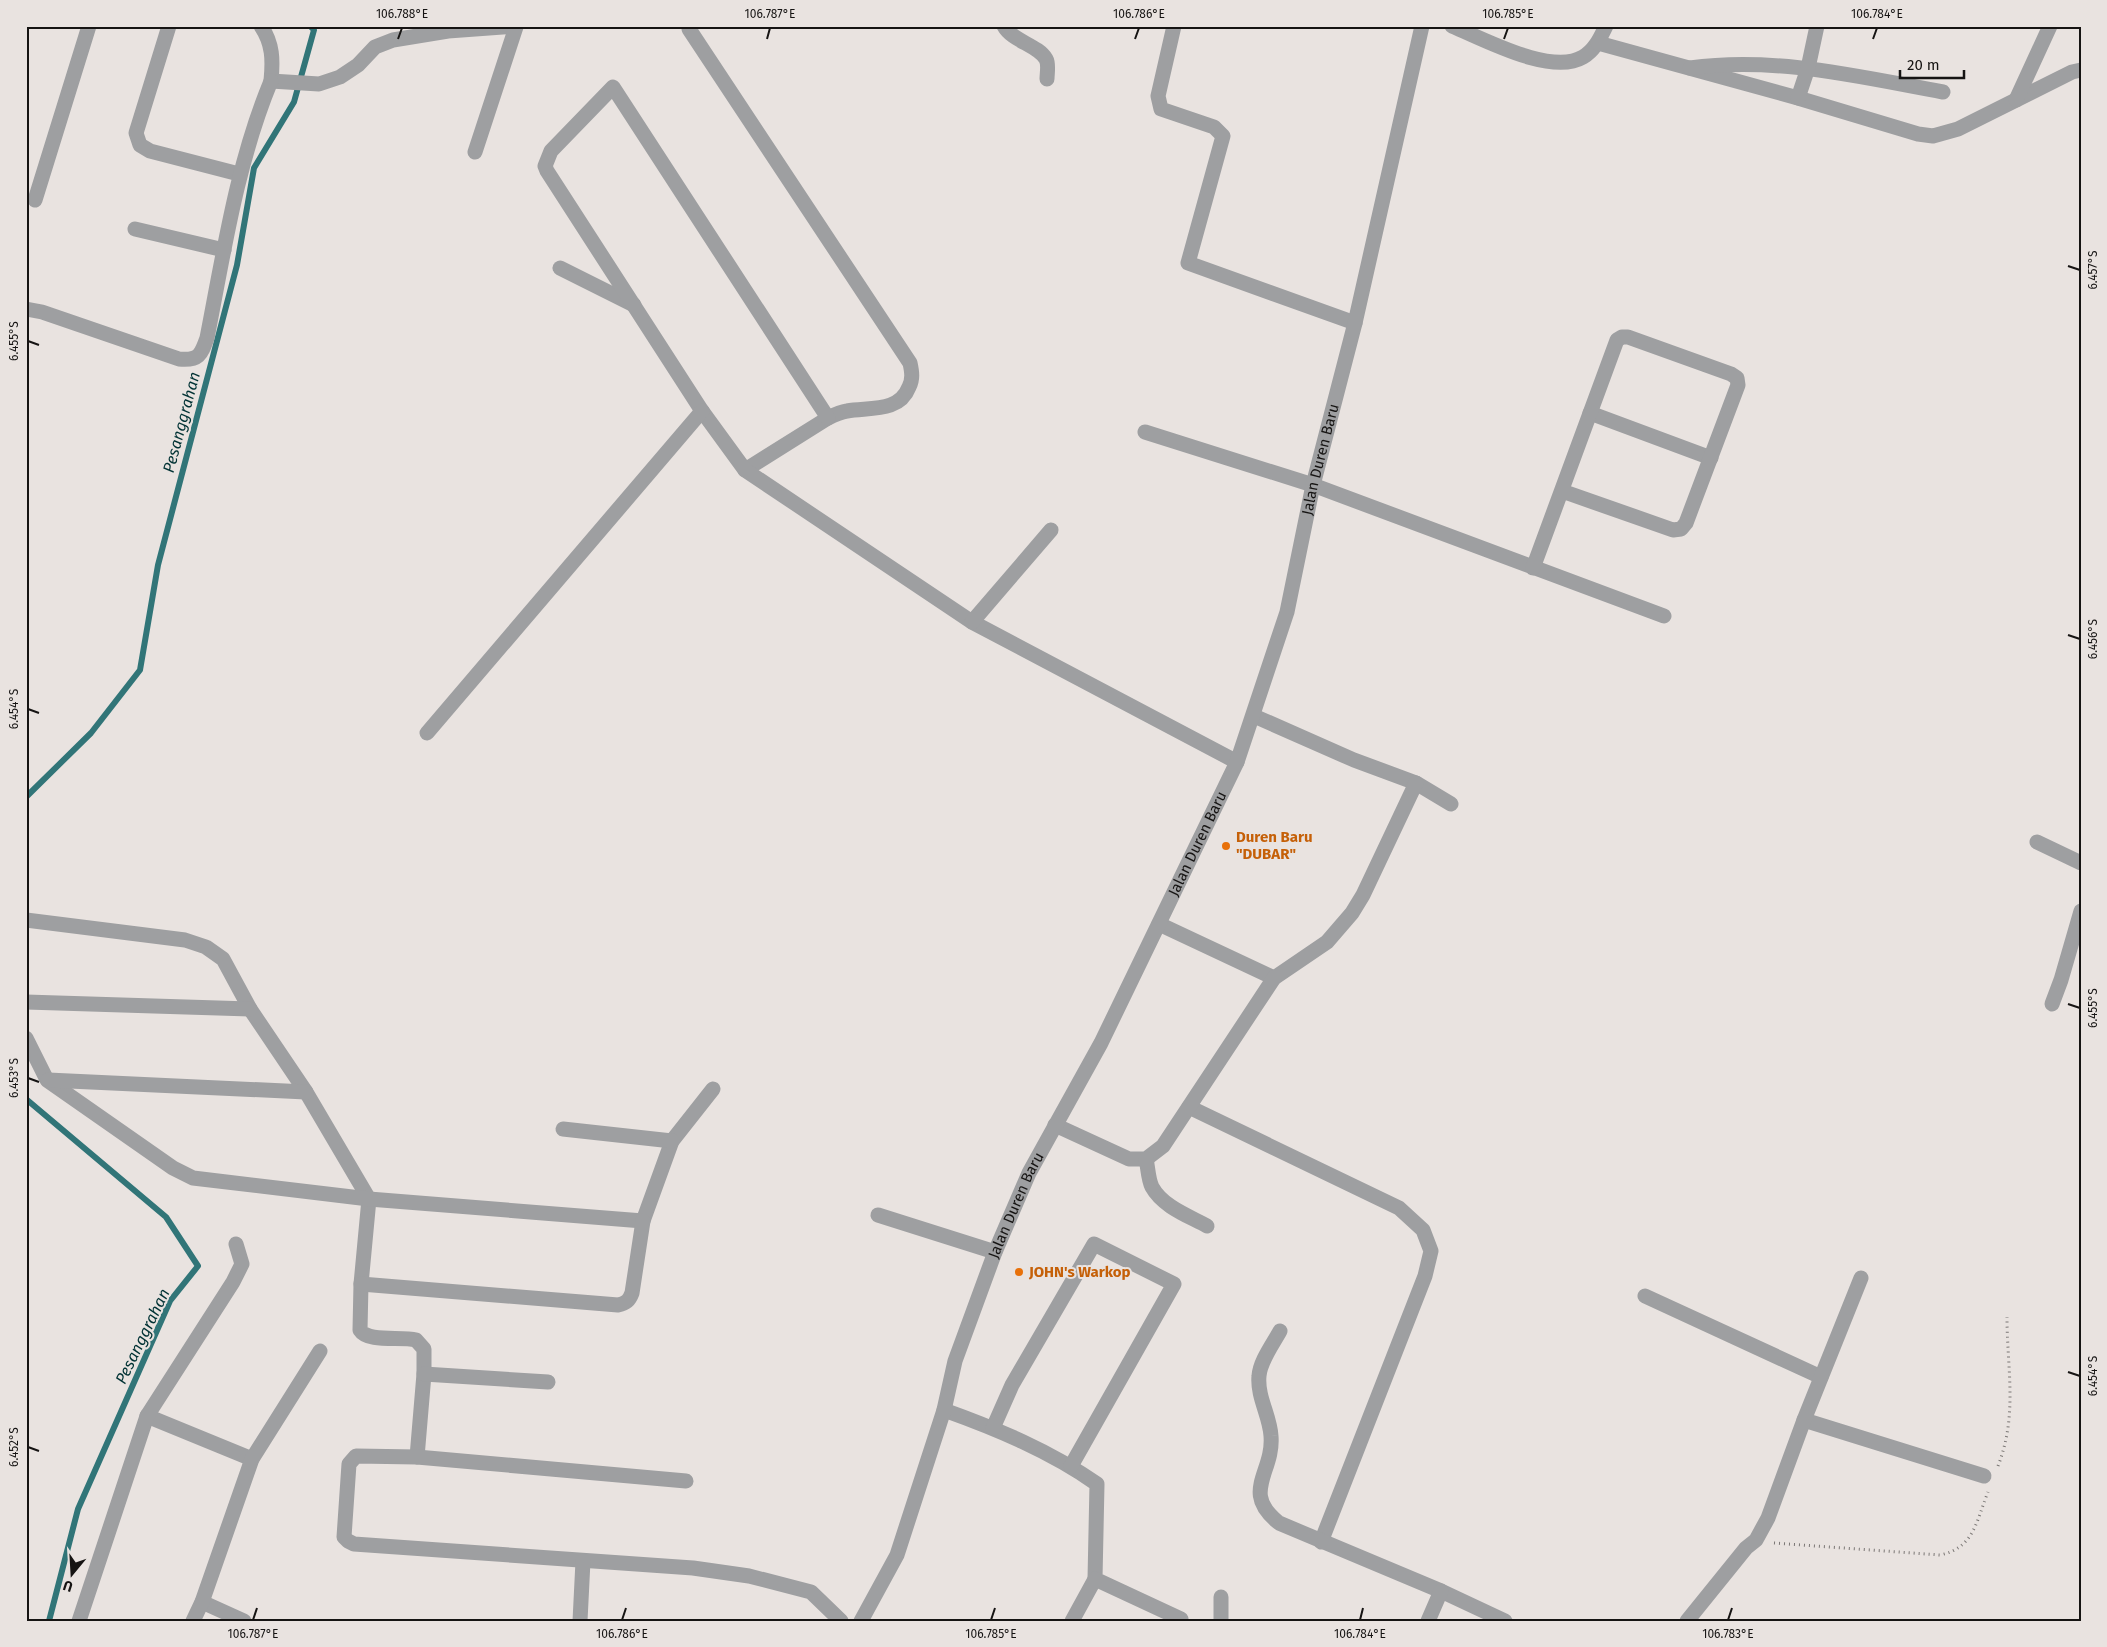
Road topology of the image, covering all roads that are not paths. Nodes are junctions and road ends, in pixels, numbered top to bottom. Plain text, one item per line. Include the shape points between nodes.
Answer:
1 (90, 26) edge
2 (169, 26) edge
3 (261, 26) edge
4 (1004, 26) edge
5 (1174, 26) edge
6 (1422, 26) edge
7 (1452, 26) edge
8 (1606, 26) edge
9 (1817, 26) edge
10 (2050, 26) edge
11 (516, 27) edge
12 (689, 29) dead end
13 (1598, 44) junction
14 (1684, 68) junction
15 (1808, 68) junction
16 (2081, 70) edge
17 (1047, 79) dead end
18 (272, 81) junction
19 (1943, 92) dead end
20 (1798, 98) junction
21 (2016, 100) junction
22 (475, 152) dead end
23 (239, 174) junction
24 (35, 200) dead end
25 (136, 229) dead end
26 (224, 250) junction
27 (560, 268) dead end
28 (636, 306) junction
29 (26, 309) edge
30 (1355, 323) junction
31 (702, 411) junction
32 (1590, 414) junction
33 (828, 418) junction
34 (1145, 432) dead end
35 (1711, 458) junction
36 (745, 470) junction
37 (1313, 484) junction
38 (1562, 490) junction
39 (1051, 530) dead end
40 (1533, 568) junction
41 (1664, 616) dead end
42 (972, 622) junction
43 (1254, 716) junction
44 (427, 734) dead end
45 (1237, 762) junction
46 (1416, 783) junction
47 (1451, 804) dead end
48 (2038, 842) dead end
49 (2081, 863) edge
50 (2081, 911) edge
51 (26, 920) edge
52 (1159, 924) junction
53 (1274, 978) junction
54 (26, 1002) edge
55 (2052, 1004) dead end
56 (250, 1009) junction
57 (26, 1038) edge
58 (47, 1080) junction
59 (713, 1089) dead end
60 (306, 1092) junction
61 (1188, 1107) junction
62 (1055, 1125) junction
63 (563, 1129) dead end
64 (672, 1141) junction
65 (1146, 1159) junction
66 (369, 1199) junction
67 (878, 1215) dead end
68 (643, 1221) junction
69 (1207, 1226) dead end
70 (236, 1244) dead end
71 (995, 1252) junction
72 (1861, 1278) dead end
73 (361, 1284) junction
74 (1645, 1296) dead end
75 (1280, 1331) dead end
76 (320, 1351) dead end
77 (424, 1374) junction
78 (1821, 1377) junction
79 (548, 1382) dead end
80 (944, 1410) junction
81 (147, 1416) junction
82 (1804, 1420) junction
83 (993, 1428) junction
84 (417, 1457) junction
85 (252, 1459) junction
86 (1071, 1466) junction
87 (1989, 1479) road end
88 (686, 1481) dead end
89 (1321, 1542) junction
90 (583, 1561) junction
91 (1094, 1579) junction
92 (1441, 1590) junction
93 (1221, 1597) dead end
94 (202, 1602) junction
95 (79, 1621) edge
96 (193, 1621) edge
97 (244, 1621) edge
98 (580, 1621) edge
99 (841, 1621) edge
100 (861, 1621) edge
101 (1072, 1621) edge
102 (1180, 1621) edge
103 (1221, 1621) edge
104 (1428, 1621) edge
105 (1505, 1621) edge
106 (1687, 1621) edge

1 - 24 street
2 - 23 street via 136,133 140,145 150,151
3 - 18 street via 269,38 273,59
4 - 17 street via 1045,57
5 - 30 street via 1158,96 1162,109 1214,127 1223,136 1188,263
6 - 30 street, Jalan Duren Baru
7 - 13 street via 1531,59 1559,63 1583,57
8 - 13 street
9 - 15 street
10 - 21 street
11 - 18 street via 448,31 393,40 376,47 340,77 320,84
11 - 22 street
12 - 33 street via 910,364 910,384 903,398 878,409 840,413
13 - 14 street
14 - 15 street via 1724,63
14 - 20 street
15 - 19 street
15 - 20 street
16 - 21 street
18 - 23 street via 258,112
20 - 21 street via 1933,136 1958,129
23 - 26 street
25 - 26 street
26 - 29 street via 207,338 202,351 191,360 179,359
27 - 28 street
28 - 31 street
28 - 33 street via 545,166 551,151 613,87
30 - 37 street, Jalan Duren Baru
31 - 36 street
31 - 44 street
32 - 35 street
32 - 35 street via 1617,340 1622,337 1731,374 1737,378 1738,384
32 - 38 street
33 - 36 street
34 - 37 street
35 - 38 street via 1681,529 1673,530
36 - 42 street
37 - 40 street
37 - 43 street, Jalan Duren Baru via 1287,612
38 - 40 street
39 - 42 street
40 - 41 street
42 - 45 street
43 - 45 street, Jalan Duren Baru
43 - 46 street
45 - 52 street, Jalan Duren Baru
46 - 47 street
46 - 53 street via 1352,913 1327,942
48 - 49 street
50 - 55 street
51 - 56 street via 185,940 206,946 223,959
52 - 53 street
52 - 62 street, Jalan Duren Baru via 1101,1043
53 - 61 street
54 - 56 street
56 - 60 street
57 - 58 street
58 - 60 street
58 - 66 street via 173,1168 194,1178
59 - 64 street
60 - 66 street
61 - 65 street via 1163,1146
61 - 89 street via 1399,1208 1423,1230 1430,1251 1425,1276
62 - 65 street via 1117,1155
62 - 71 street, Jalan Duren Baru via 1029,1173
63 - 64 street
64 - 68 street
65 - 69 street via 1152,1186 1161,1198
66 - 68 street
66 - 73 street
67 - 71 street
68 - 73 street via 632,1293 630,1299 618,1305
70 - 81 street via 242,1264 233,1282
71 - 80 street, Jalan Duren Baru via 954,1361
72 - 78 street
73 - 77 street via 359,1325 362,1334 411,1338 419,1342 424,1349
74 - 78 street
75 - 89 street via 1259,1374 1271,1435 1261,1497 1266,1512 1280,1523
76 - 85 street
77 - 79 street
77 - 84 street
78 - 82 street
80 - 83 street
80 - 100 street, Jalan Duren Baru via 897,1555
81 - 85 street
81 - 95 street
82 - 87 street
82 - 106 street via 1768,1518 1756,1540
83 - 86 street
83 - 86 street via 1012,1386 1094,1244 1174,1284
84 - 88 street
84 - 90 street via 356,1456 352,1459 344,1536 348,1541
85 - 94 street
86 - 91 street via 1097,1484
89 - 92 street
90 - 98 street
90 - 99 street via 693,1568 776,1582 811,1592
91 - 101 street
91 - 102 street
92 - 104 street
92 - 105 street
93 - 103 street
94 - 96 street
94 - 97 street

